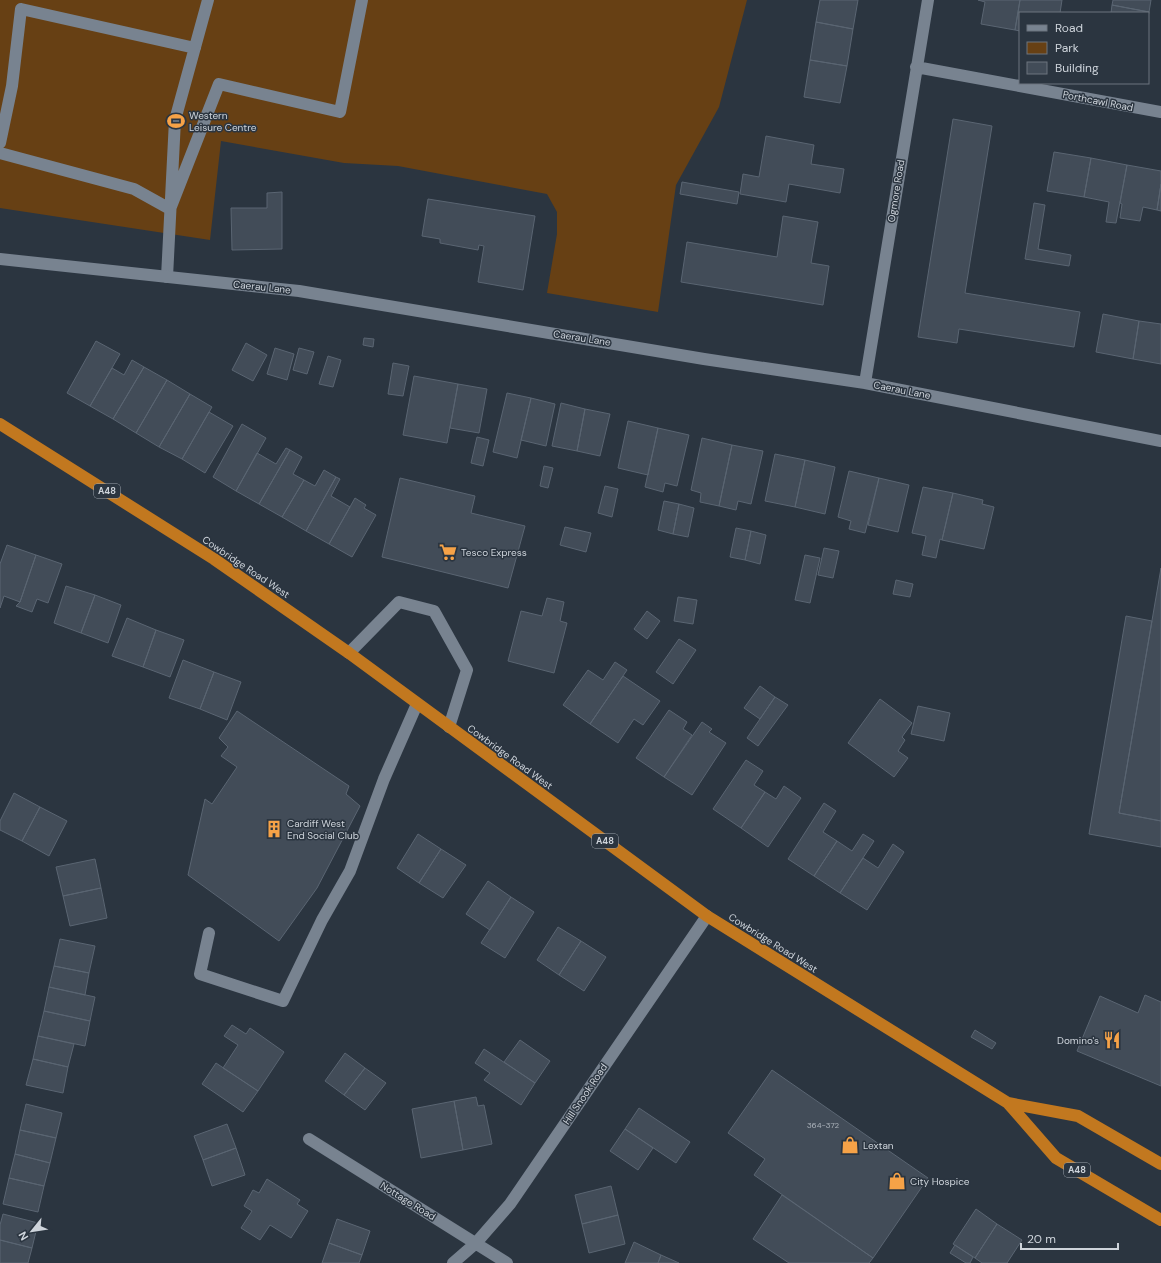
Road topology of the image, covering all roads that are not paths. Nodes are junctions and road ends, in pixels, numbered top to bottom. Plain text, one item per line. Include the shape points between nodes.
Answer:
1 (208, 0) edge
2 (362, 0) edge
3 (928, 0) edge
4 (195, 48) junction
5 (916, 67) junction
6 (1161, 112) edge
7 (0, 143) edge
8 (0, 153) edge
9 (170, 209) junction
10 (0, 259) edge
11 (167, 277) junction
12 (865, 383) junction
13 (0, 424) edge
14 (1161, 441) edge
15 (349, 653) junction
16 (417, 704) junction
17 (449, 727) junction
18 (707, 916) junction
19 (209, 933) dead end
20 (1008, 1103) junction
21 (309, 1139) dead end
22 (1161, 1164) edge
23 (1161, 1220) edge
24 (476, 1243) junction
25 (453, 1263) edge
26 (507, 1263) edge

1 - 4 street
2 - 9 street via 340,112 219,84
3 - 5 street, Ogmore Road
4 - 7 street via 20,9 12,86
4 - 9 street via 175,120
5 - 6 street, Porthcawl Road
5 - 12 street, Ogmore Road
8 - 9 street via 134,188
9 - 11 street
10 - 11 street, Caerau Lane
11 - 12 street, Caerau Lane via 299,291 704,359
12 - 14 street, Caerau Lane
13 - 15 highway, Cowbridge Road West / A48 via 214,559
15 - 16 highway, Cowbridge Road West / A48
15 - 17 street via 400,602 434,610 467,670
16 - 17 highway, Cowbridge Road West / A48
16 - 19 street via 384,779 350,871 322,920 283,1001 200,974
17 - 18 highway, Cowbridge Road West / A48
18 - 20 highway, Cowbridge Road West / A48
18 - 24 street, Hill Snook Road via 510,1204
20 - 22 highway, Cowbridge Road West / A48 via 1078,1116
20 - 23 highway, Cowbridge Road West / A48 via 1056,1158
21 - 24 street, Nottage Road
24 - 25 street, Hill Snook Road
24 - 26 street, Nottage Road

